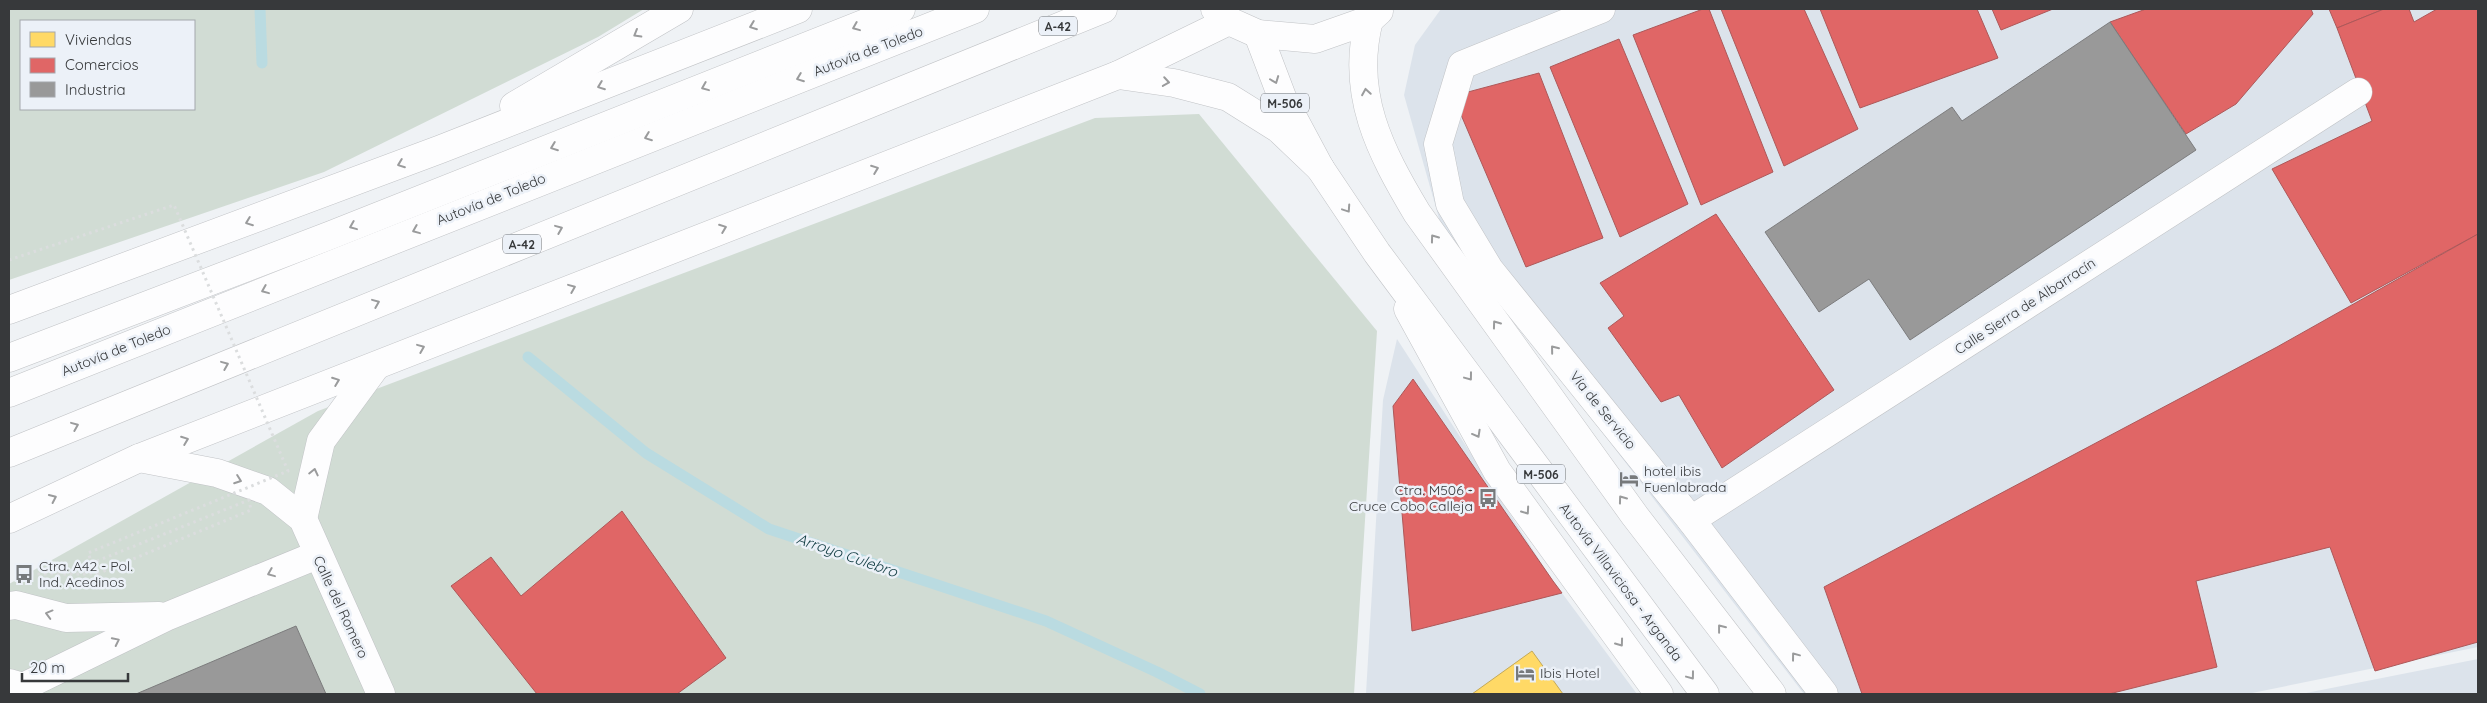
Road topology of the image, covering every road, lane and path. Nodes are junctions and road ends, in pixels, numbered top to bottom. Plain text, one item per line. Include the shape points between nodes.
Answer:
1 (679, 9) edge
2 (798, 9) edge
3 (901, 9) edge
4 (975, 9) edge
5 (1103, 9) edge
6 (1601, 9) edge
7 (1376, 14) edge
8 (1222, 15) edge
9 (1258, 34) junction
10 (1118, 75) junction
11 (2358, 92) dead end
12 (441, 149) junction
13 (1320, 168) junction
14 (1377, 253) junction
15 (9, 260) edge
16 (1489, 269) junction
17 (1463, 278) junction
18 (9, 310) edge
19 (9, 358) edge
20 (376, 366) junction
21 (9, 393) edge
22 (19, 449) edge
23 (139, 458) junction
24 (9, 519) edge
25 (303, 519) junction
26 (1691, 520) junction
27 (317, 555) junction
28 (24, 574) dead end
29 (9, 606) edge
30 (168, 616) junction
31 (9, 683) edge
32 (381, 694) edge
33 (1659, 694) edge
34 (1705, 694) edge
35 (1772, 694) edge
36 (1824, 694) edge

1 -> 12 main road
2 -> 12 main road
3 -> 19 main road
4 -> 21 main road, Autovía de Toledo
22 -> 5 main road, A-42
6 - 16 main road, Vía de Servicio via 1462,65 1438,144 1450,204
7 - 9 main road via 1315,39
17 -> 7 main road via 1387,164 1372,125 1365,89 1364,42
8 - 9 main road
8 - 10 main road
9 -> 13 main road, M-506 via 1282,97
10 -> 13 main road via 1228,97 1280,129
20 -> 10 main road
11 - 26 main road, Calle Sierra de Albarracín
12 -> 18 main road
13 -> 14 main road, M-506
14 -> 33 main road via 1498,471
14 -> 34 main road, Autovía Villaviciosa - Arganda / M-506
15 - 28 path, bridge via 174,205 288,472 88,553 92,564 250,500 251,510 97,574
16 - 17 main road
26 -> 16 main road, Vía de Servicio
35 -> 17 main road via 1635,516
23 -> 20 main road
25 -> 20 main road via 321,441
24 -> 23 main road
23 -> 25 main road via 217,473 268,491
25 - 27 main road, Calle del Romero
36 -> 26 main road, Vía de Servicio
27 -> 30 main road
27 - 32 main road, Calle del Romero
30 -> 29 main road via 66,618
31 -> 30 main road via 23,687

